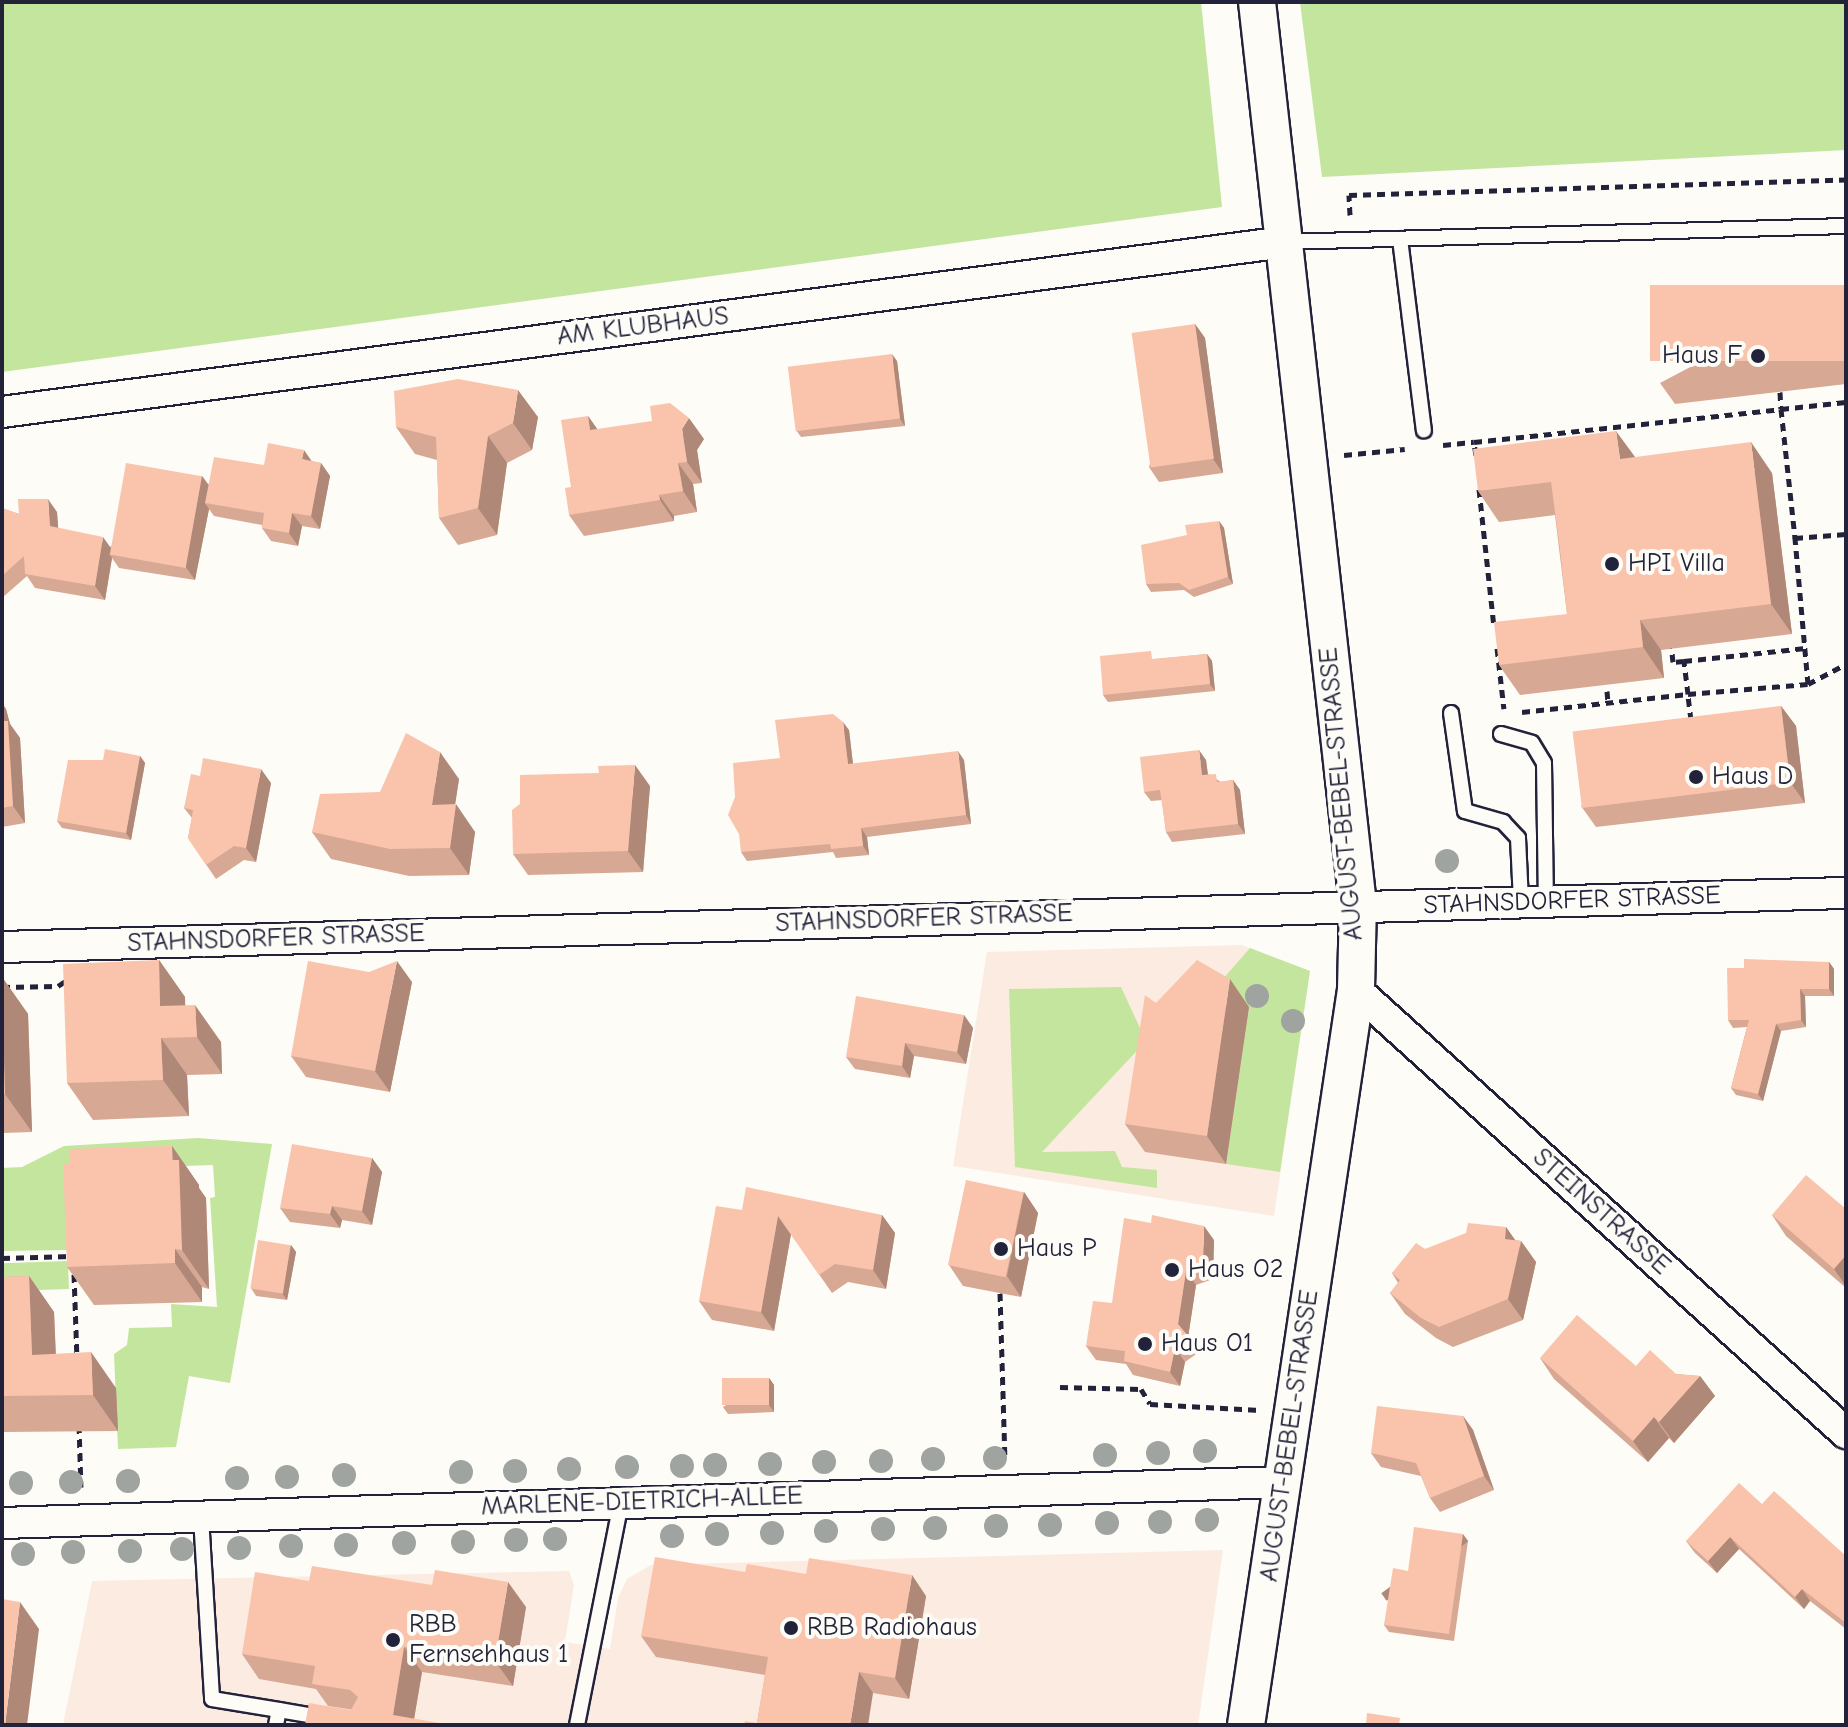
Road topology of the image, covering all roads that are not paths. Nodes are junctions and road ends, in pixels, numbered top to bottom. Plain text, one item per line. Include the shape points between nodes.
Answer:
1 (1257, 2) edge
2 (1846, 226) edge
3 (1400, 239) junction
4 (1284, 242) junction
5 (2, 412) edge
6 (1424, 431) dead end
7 (1451, 713) dead end
8 (1501, 734) dead end
9 (1846, 893) edge
10 (1533, 902) junction
11 (1358, 905) junction
12 (2, 947) edge
13 (1356, 990) junction
14 (1846, 1433) edge
15 (1283, 1482) junction
16 (621, 1503) junction
17 (201, 1517) junction
18 (2, 1523) edge
19 (278, 1718) edge
20 (337, 1720) edge
21 (577, 1725) edge
22 (1246, 1725) edge

1 - 4 street, AUGUST-BEBEL-STRASSE
2 - 3 lane
3 - 4 lane
3 - 6 lane
4 - 5 street, AM KLUBHAUS
4 - 11 street, AUGUST-BEBEL-STRASSE
7 - 10 lane via 1465,811 1503,822 1518,838
8 - 10 lane via 1532,743 1544,763
9 - 10 street, STAHNSDORFER STRASSE
10 - 11 street, STAHNSDORFER STRASSE
11 - 12 street, STAHNSDORFER STRASSE
11 - 13 street, AUGUST-BEBEL-STRASSE
13 - 14 street, STEINSTRASSE
13 - 15 street, AUGUST-BEBEL-STRASSE
15 - 16 street, MARLENE-DIETRICH-ALLEE
15 - 22 street, AUGUST-BEBEL-STRASSE
16 - 17 street, MARLENE-DIETRICH-ALLEE
16 - 21 lane
17 - 18 street, MARLENE-DIETRICH-ALLEE
17 - 19 lane via 212,1699
19 - 20 lane

